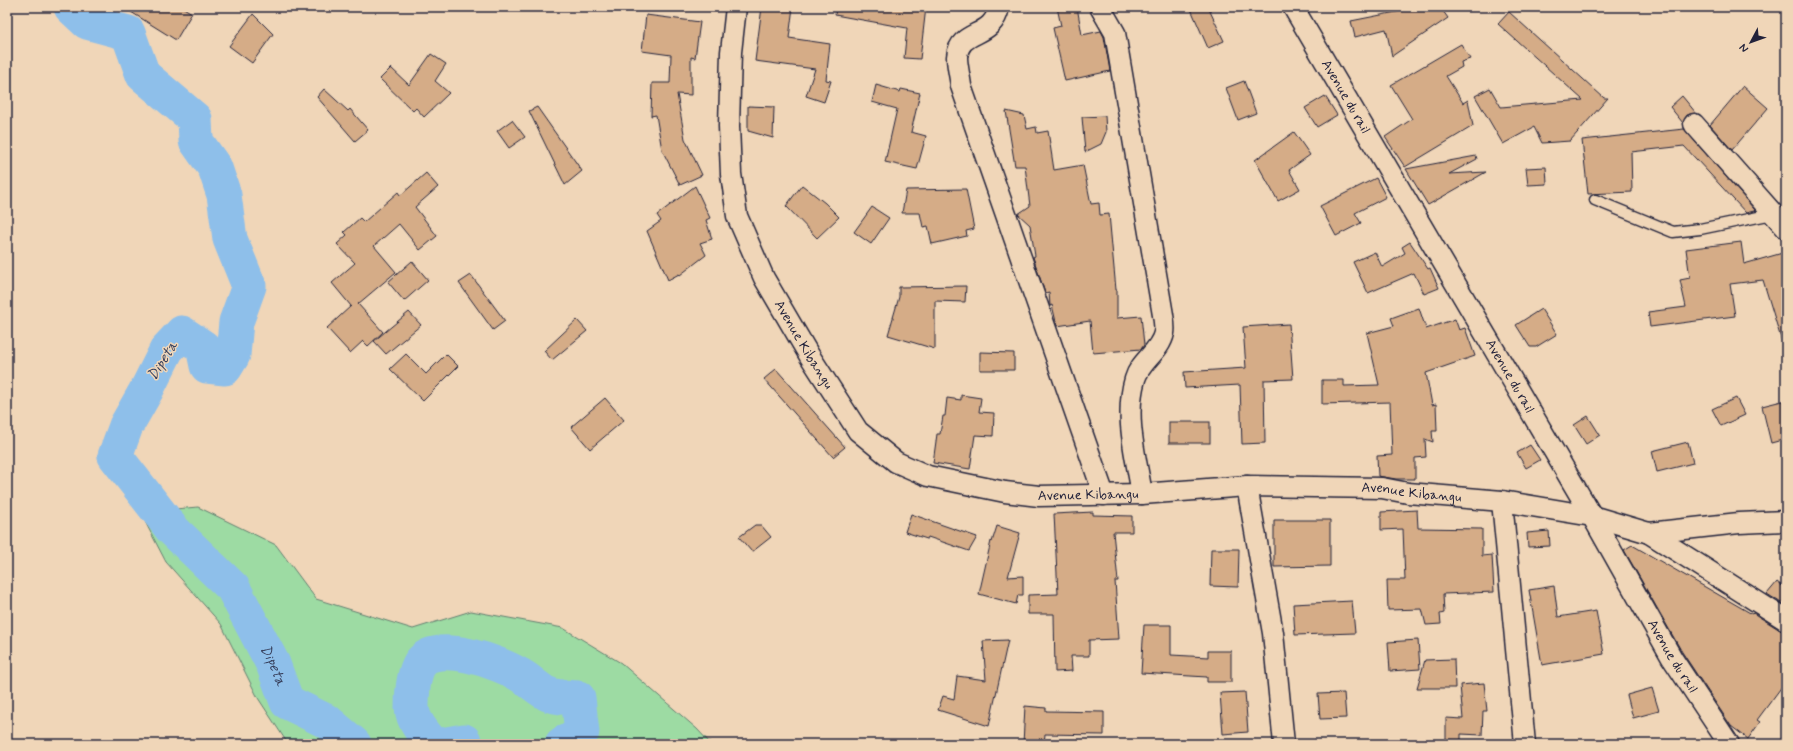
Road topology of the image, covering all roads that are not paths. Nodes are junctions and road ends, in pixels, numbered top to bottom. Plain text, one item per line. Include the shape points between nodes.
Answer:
1 (736, 7) edge
2 (999, 7) edge
3 (1100, 7) edge
4 (1293, 7) edge
5 (1694, 124) dead end
6 (1595, 200) dead end
7 (1780, 221) edge
8 (1247, 486) junction
9 (1142, 494) junction
10 (1104, 495) junction
11 (1502, 501) junction
12 (1592, 516) junction
13 (1786, 521) edge
14 (1649, 533) junction
15 (1786, 620) edge
16 (1284, 744) edge
17 (1525, 744) edge
18 (1729, 744) edge

1 - 10 street, Avenue Kibangu via 731,52 729,126 731,174 737,216 764,278 858,432 896,462 928,476 1005,492 1039,496
2 - 10 street via 997,18 992,25 968,37 960,46 957,58 962,86
3 - 9 street via 1115,33 1163,315 1164,333 1157,349 1143,364 1135,378 1132,397 1130,415
4 - 12 street, Avenue du rail
5 - 7 street
6 - 7 lane via 1673,232
8 - 9 street, Avenue Kibangu
8 - 11 street, Avenue Kibangu via 1382,488 1408,493
8 - 16 street via 1273,633
9 - 10 street, Avenue Kibangu
11 - 12 street, Avenue Kibangu
11 - 17 street
12 - 14 street, Avenue Kibangu
12 - 18 street, Avenue du rail via 1672,658
13 - 14 street, Avenue Kibangu via 1739,523
14 - 15 street

